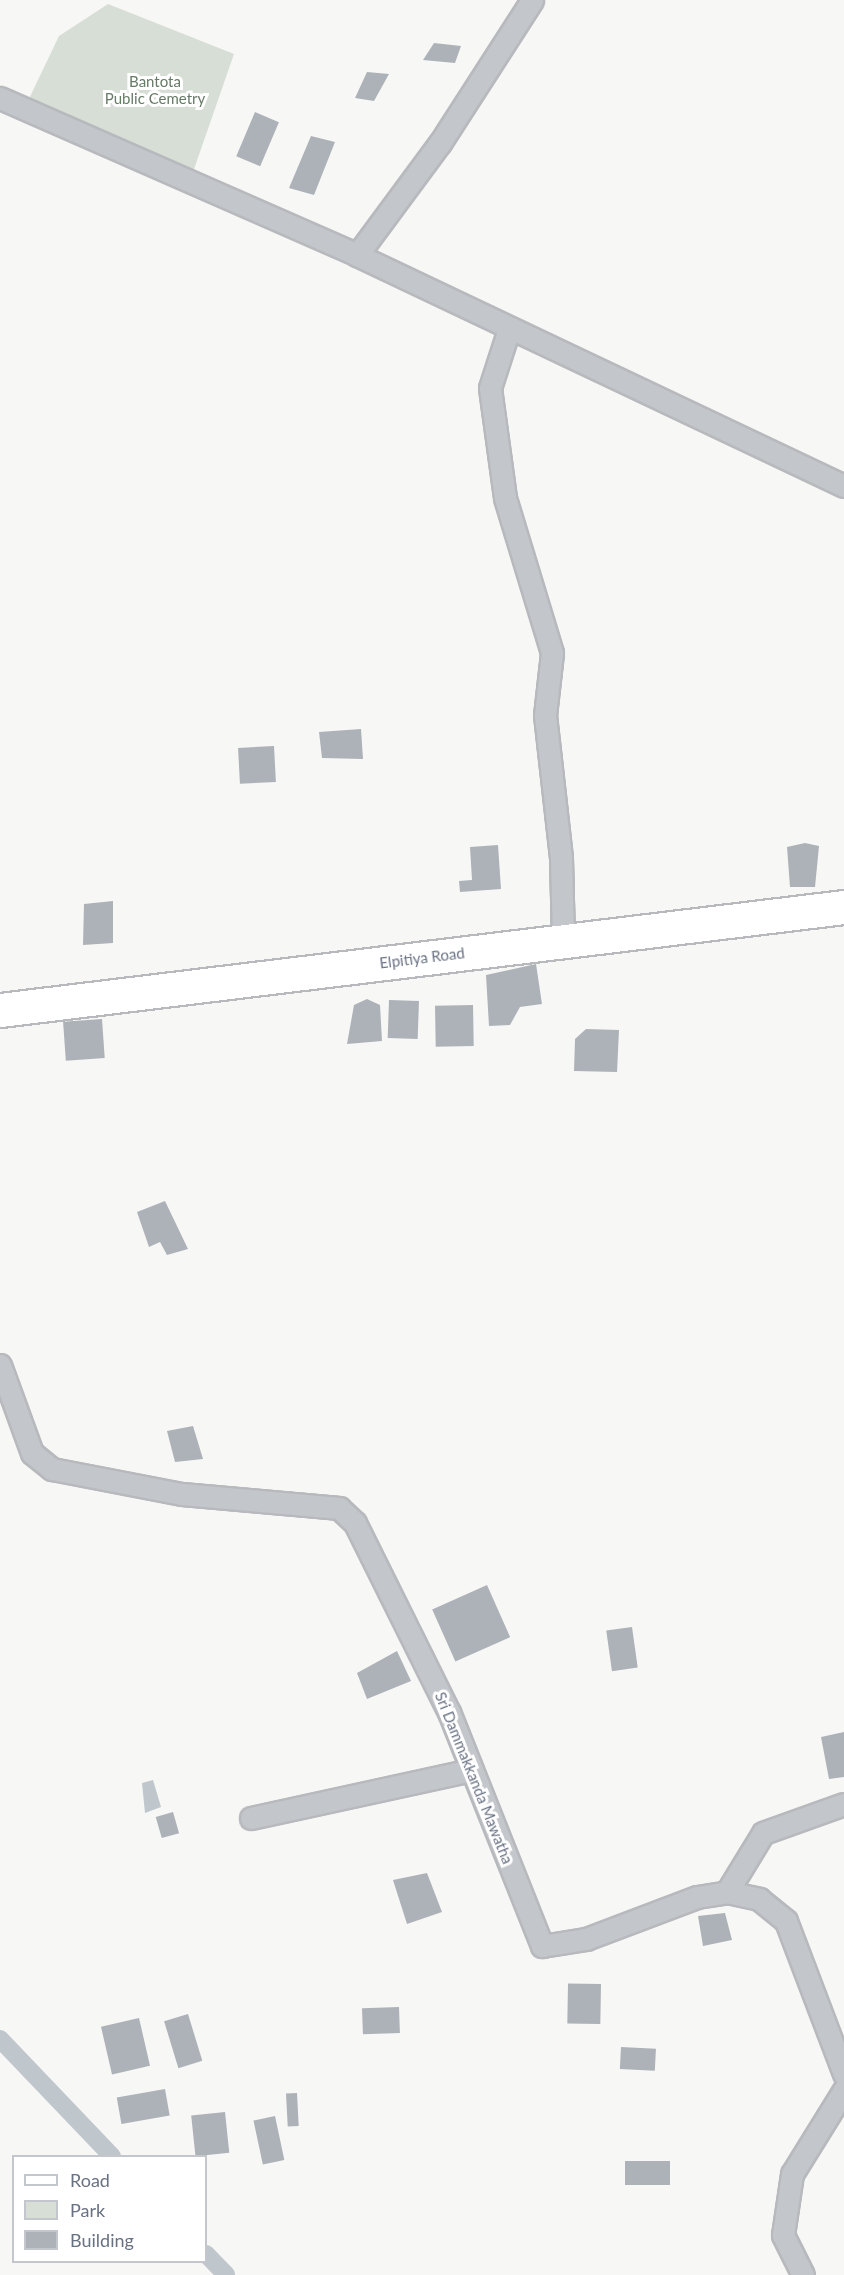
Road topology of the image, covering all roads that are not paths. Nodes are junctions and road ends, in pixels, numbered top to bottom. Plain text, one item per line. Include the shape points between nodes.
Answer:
1 (532, 0) edge
2 (0, 98) edge
3 (357, 255) junction
4 (509, 329) junction
5 (844, 486) edge
6 (844, 907) edge
7 (563, 942) junction
8 (0, 1010) edge
9 (0, 1365) edge
10 (472, 1770) junction
11 (844, 1804) edge
12 (251, 1818) dead end
13 (727, 1892) junction
14 (844, 2074) edge
15 (844, 2090) edge
16 (803, 2275) edge

1 - 3 street via 440,142
2 - 3 street
3 - 4 street
4 - 5 street
4 - 7 street via 490,388 505,498 552,653 545,715 561,858
6 - 7 main road, Elpitiya Road
7 - 8 main road, Elpitiya Road
9 - 10 street, Sri Dammakkanda Mawatha via 32,1453 52,1469 182,1494 339,1508 355,1523 450,1712
10 - 12 street
10 - 13 street, Sri Dammakkanda Mawatha via 542,1946 586,1939 676,1903
11 - 13 street via 763,1833
13 - 14 street, Sri Dammakkanda Mawatha via 759,1899 786,1921
15 - 16 street via 792,2174 783,2235

